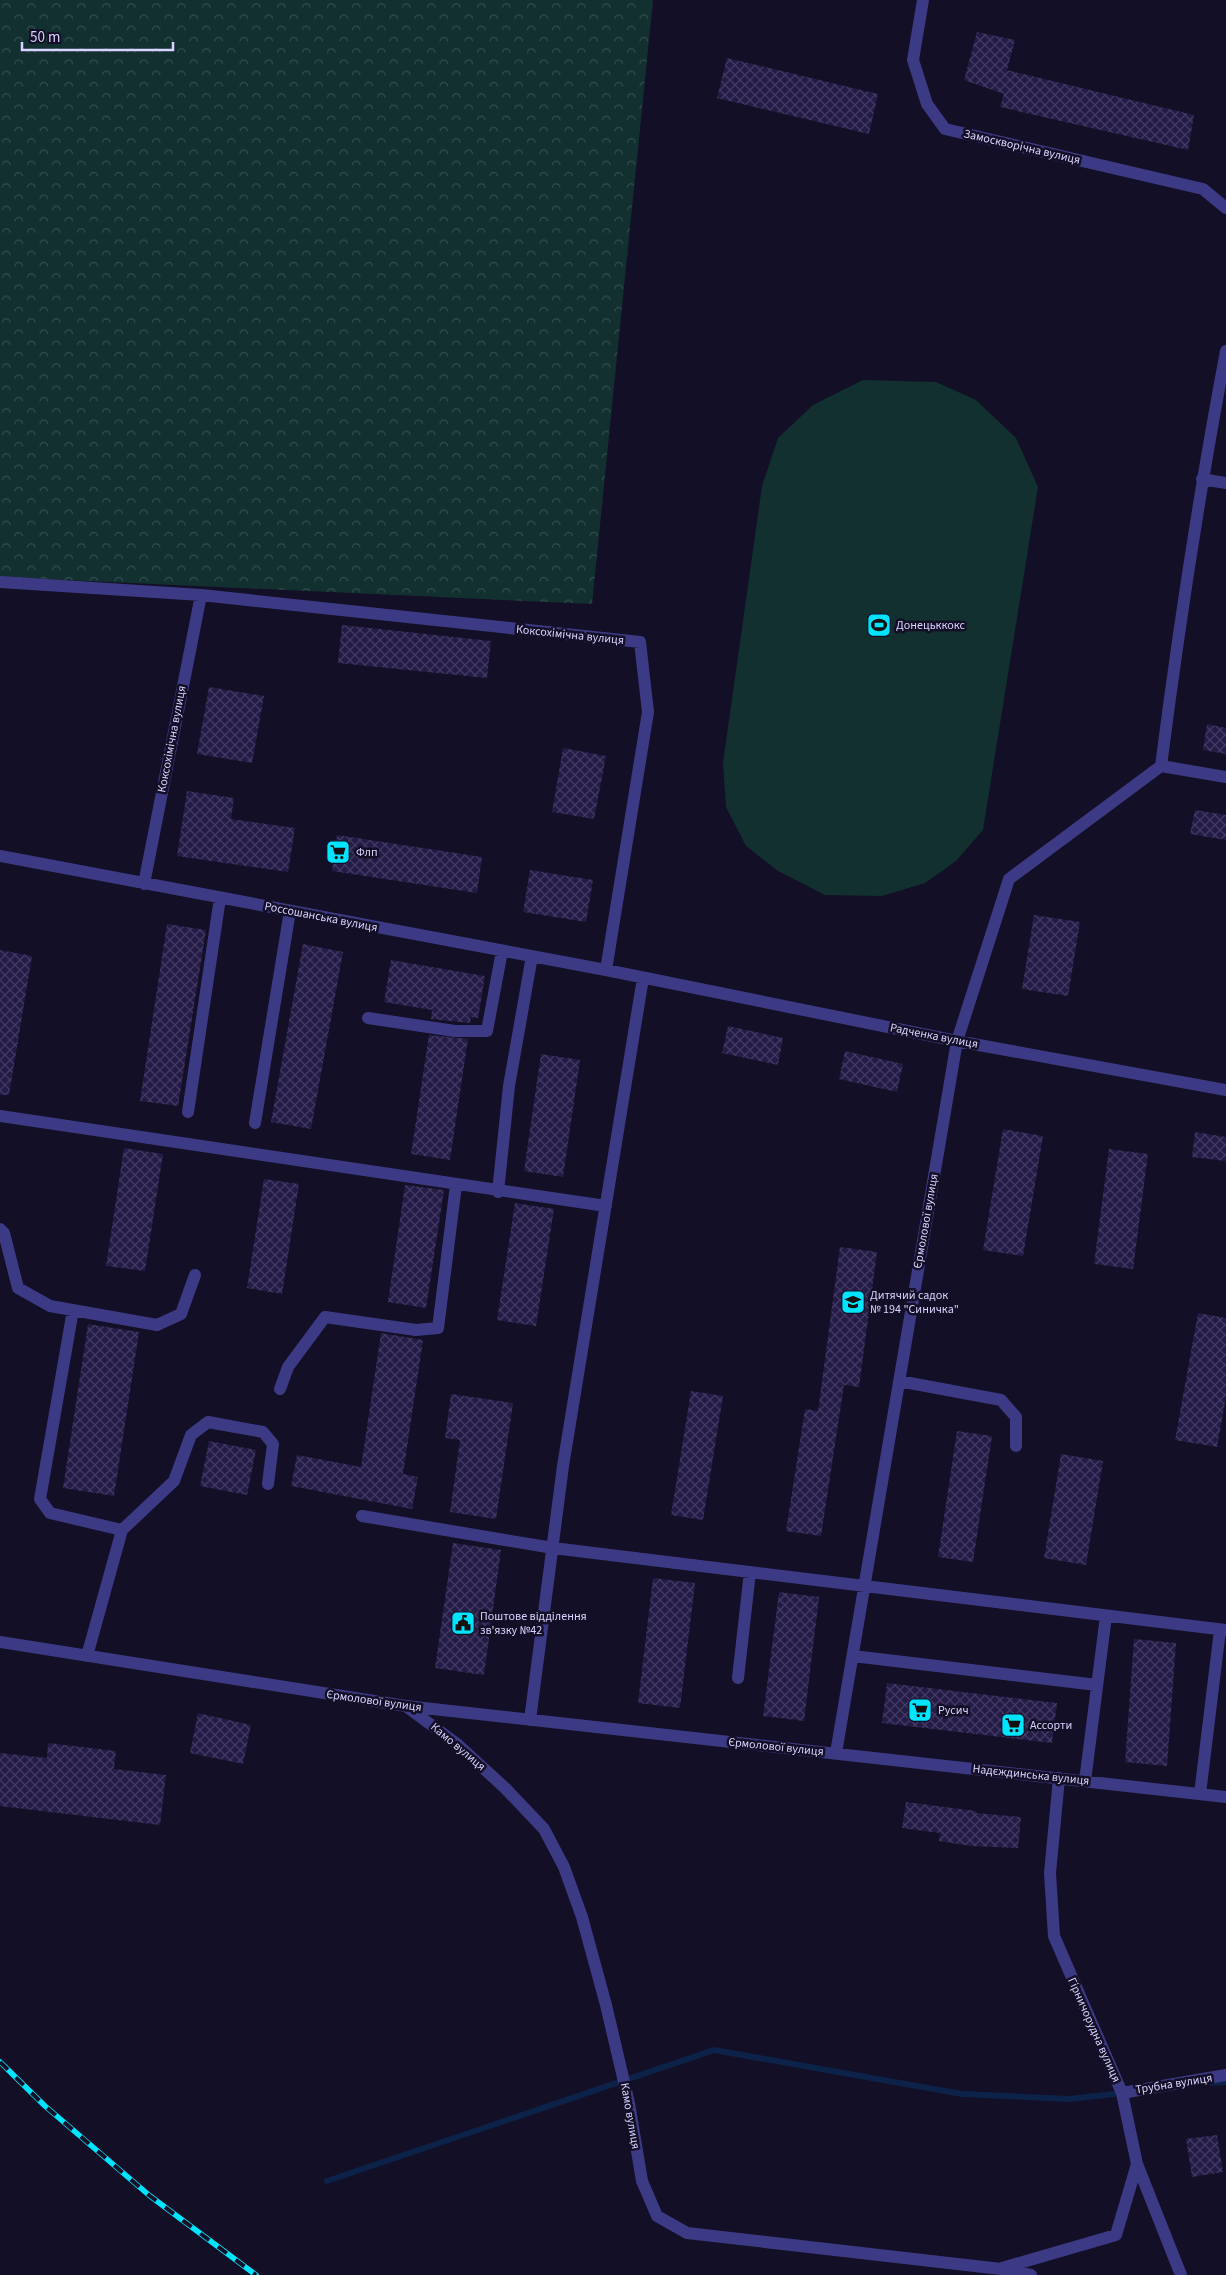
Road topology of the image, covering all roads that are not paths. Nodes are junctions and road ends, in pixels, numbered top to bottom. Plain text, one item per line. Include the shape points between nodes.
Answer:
1 (923, 0) edge
2 (1226, 208) edge
3 (1226, 351) edge
4 (1202, 479) junction
5 (1226, 483) edge
6 (0, 582) edge
7 (201, 595) junction
8 (1160, 766) junction
9 (1226, 777) edge
10 (0, 856) edge
11 (144, 884) junction
12 (220, 898) junction
13 (290, 911) junction
14 (502, 951) junction
15 (532, 956) junction
16 (606, 970) junction
17 (643, 978) junction
18 (368, 1018) dead end
19 (957, 1041) junction
20 (1226, 1090) edge
21 (188, 1112) dead end
22 (0, 1116) edge
23 (255, 1123) dead end
24 (456, 1185) junction
25 (498, 1192) junction
26 (606, 1206) junction
27 (0, 1229) edge
28 (195, 1275) dead end
29 (73, 1310) junction
30 (900, 1381) junction
31 (280, 1389) dead end
32 (1016, 1446) dead end
33 (268, 1484) dead end
34 (362, 1516) dead end
35 (122, 1530) junction
36 (553, 1548) junction
37 (750, 1572) junction
38 (865, 1586) junction
39 (1106, 1616) junction
40 (1223, 1630) edge
41 (0, 1642) edge
42 (86, 1656) junction
43 (853, 1656) junction
44 (738, 1678) dead end
45 (1097, 1685) junction
46 (406, 1706) junction
47 (530, 1720) junction
48 (836, 1753) junction
49 (1059, 1778) junction
50 (1085, 1781) junction
51 (1200, 1794) junction
52 (1226, 1797) edge
53 (1226, 2075) edge
54 (1122, 2093) junction
55 (1137, 2164) junction
56 (1001, 2269) junction
57 (1031, 2275) edge
58 (1181, 2275) edge

1 - 2 street, Замоскворічна вулиця via 914,60 927,104 945,129 1203,189
3 - 4 street
4 - 5 street
4 - 8 street
6 - 7 street, Коксохімічна вулиця
7 - 11 street, Коксохімічна вулиця
7 - 16 street, Коксохімічна вулиця via 640,642 648,712
8 - 9 street
8 - 19 street, Єрмолової вулиця via 1009,879
10 - 11 street, Россошанська вулиця
11 - 12 street, Россошанська вулиця
12 - 13 street, Россошанська вулиця
12 - 21 street
13 - 14 street, Россошанська вулиця
13 - 23 street
14 - 15 street, Россошанська вулиця
14 - 18 street via 487,1031 455,1031
15 - 16 street, Россошанська вулиця
15 - 25 street via 510,1086
16 - 17 street, Россошанська вулиця
17 - 19 street, Радченка вулиця
17 - 26 street
19 - 20 street, Радченка вулиця
19 - 30 street, Єрмолової вулиця
22 - 24 street
24 - 25 street
24 - 31 street via 438,1328 416,1330 324,1318 288,1366
25 - 26 street
26 - 36 street
27 - 29 street via 4,1233 18,1288 50,1306
28 - 29 street via 181,1314 157,1324
29 - 35 street via 40,1499 50,1512
30 - 32 street via 1001,1400 1016,1417
30 - 38 street, Єрмолової вулиця
33 - 35 street via 273,1444 263,1432 208,1422 191,1435 174,1480
34 - 36 street
35 - 42 street
36 - 37 street
36 - 47 street
37 - 38 street
37 - 44 street
38 - 39 street
38 - 43 street, Єрмолової вулиця
39 - 40 street
39 - 45 street
40 - 51 street
41 - 42 street, Єрмолової вулиця
42 - 46 street, Єрмолової вулиця
43 - 45 street
43 - 48 street, Єрмолової вулиця
45 - 50 street
46 - 47 street, Єрмолової вулиця
46 - 56 street, Камо вулиця via 457,1744 504,1788 544,1829 564,1867 582,1917 606,2005 629,2103 642,2181 657,2216 687,2233
47 - 48 street, Єрмолової вулиця
48 - 49 street, Надєждинська вулиця
49 - 50 street, Надєждинська вулиця
49 - 54 street, Гірничорудна вулиця via 1050,1873 1054,1936
50 - 51 street, Надєждинська вулиця
51 - 52 street, Надєждинська вулиця
53 - 54 street, Трубна вулиця
54 - 55 street, Гірничорудна вулиця
55 - 56 street via 1116,2235
55 - 58 street, Гірничорудна вулиця
56 - 57 street, Камо вулиця

